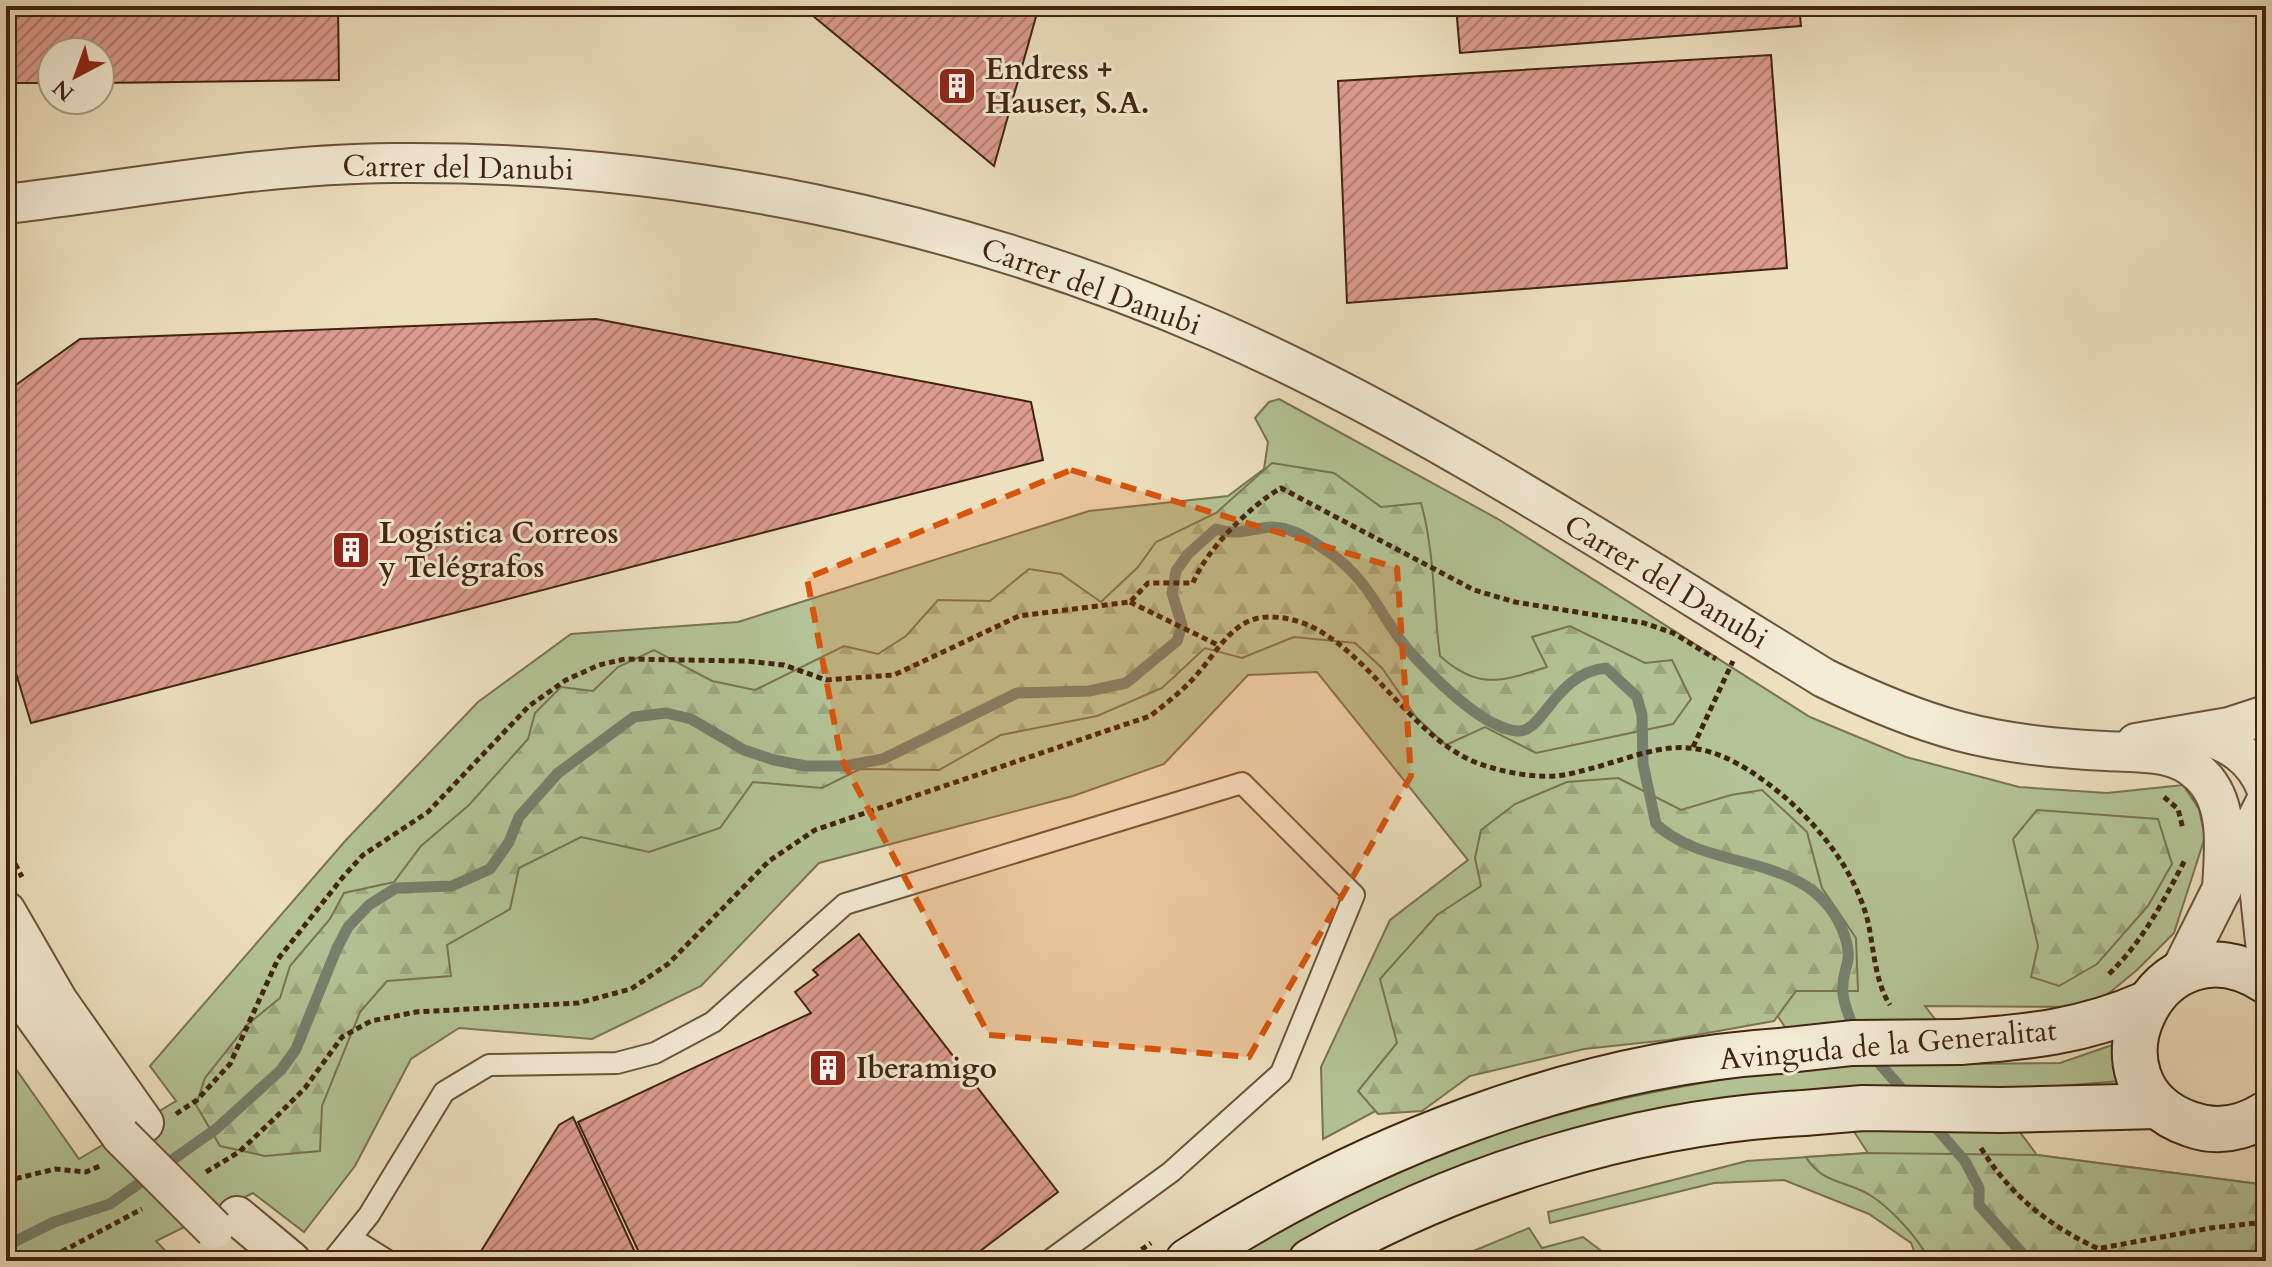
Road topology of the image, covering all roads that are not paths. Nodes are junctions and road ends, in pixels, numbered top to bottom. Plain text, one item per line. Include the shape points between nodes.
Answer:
1 (6, 204) edge
2 (2266, 715) edge
3 (2199, 734) junction
4 (2082, 750) junction
5 (2266, 788) edge
6 (2266, 801) edge
7 (2266, 810) edge
8 (2222, 889) junction
9 (6, 911) edge
10 (2266, 951) edge
11 (2179, 974) junction
12 (6, 976) edge
13 (2266, 981) edge
14 (2146, 1004) junction
15 (2158, 1106) junction
16 (2261, 1120) edge
17 (135, 1135) junction
18 (226, 1222) junction
19 (351, 1238) junction
20 (251, 1261) edge
21 (291, 1261) edge
22 (332, 1261) edge
23 (388, 1261) edge
24 (1049, 1261) edge
25 (1188, 1261) edge
26 (1311, 1261) edge

1 - 4 street, Carrer del Danubi via 284,167 480,165 687,182 937,233 1111,290 1284,364 1461,459 1824,678 1885,708 1984,739
2 - 3 street, Carrer del Danubi
3 - 4 street, Carrer del Danubi
3 - 5 street, Carrer del Danubi via 2237,749 2260,773
4 - 8 street, Carrer del Danubi via 2156,753 2197,770 2212,787 2224,826
6 - 8 street, Carrer del Danubi
7 - 10 street via 2258,877
8 - 11 street, Carrer del Danubi
9 - 17 street
11 - 13 street via 2227,965
11 - 14 street
12 - 17 street
14 - 15 street via 2136,1035 2137,1067
14 - 25 street, Avinguda de la Generalitat, bridge via 2050,1035 1852,1043 1633,1070 1510,1104 1311,1191
15 - 16 street via 2203,1129
15 - 26 street, Avinguda de la Generalitat, bridge via 1987,1123 1863,1108 1658,1130 1539,1163 1427,1204
17 - 18 street, bridge
18 - 20 street
18 - 21 street
19 - 22 lane
19 - 23 lane
19 - 24 lane via 444,1092 489,1065 617,1063 655,1053 713,1022 845,904 1242,783 1354,895 1281,1073 1171,1172

